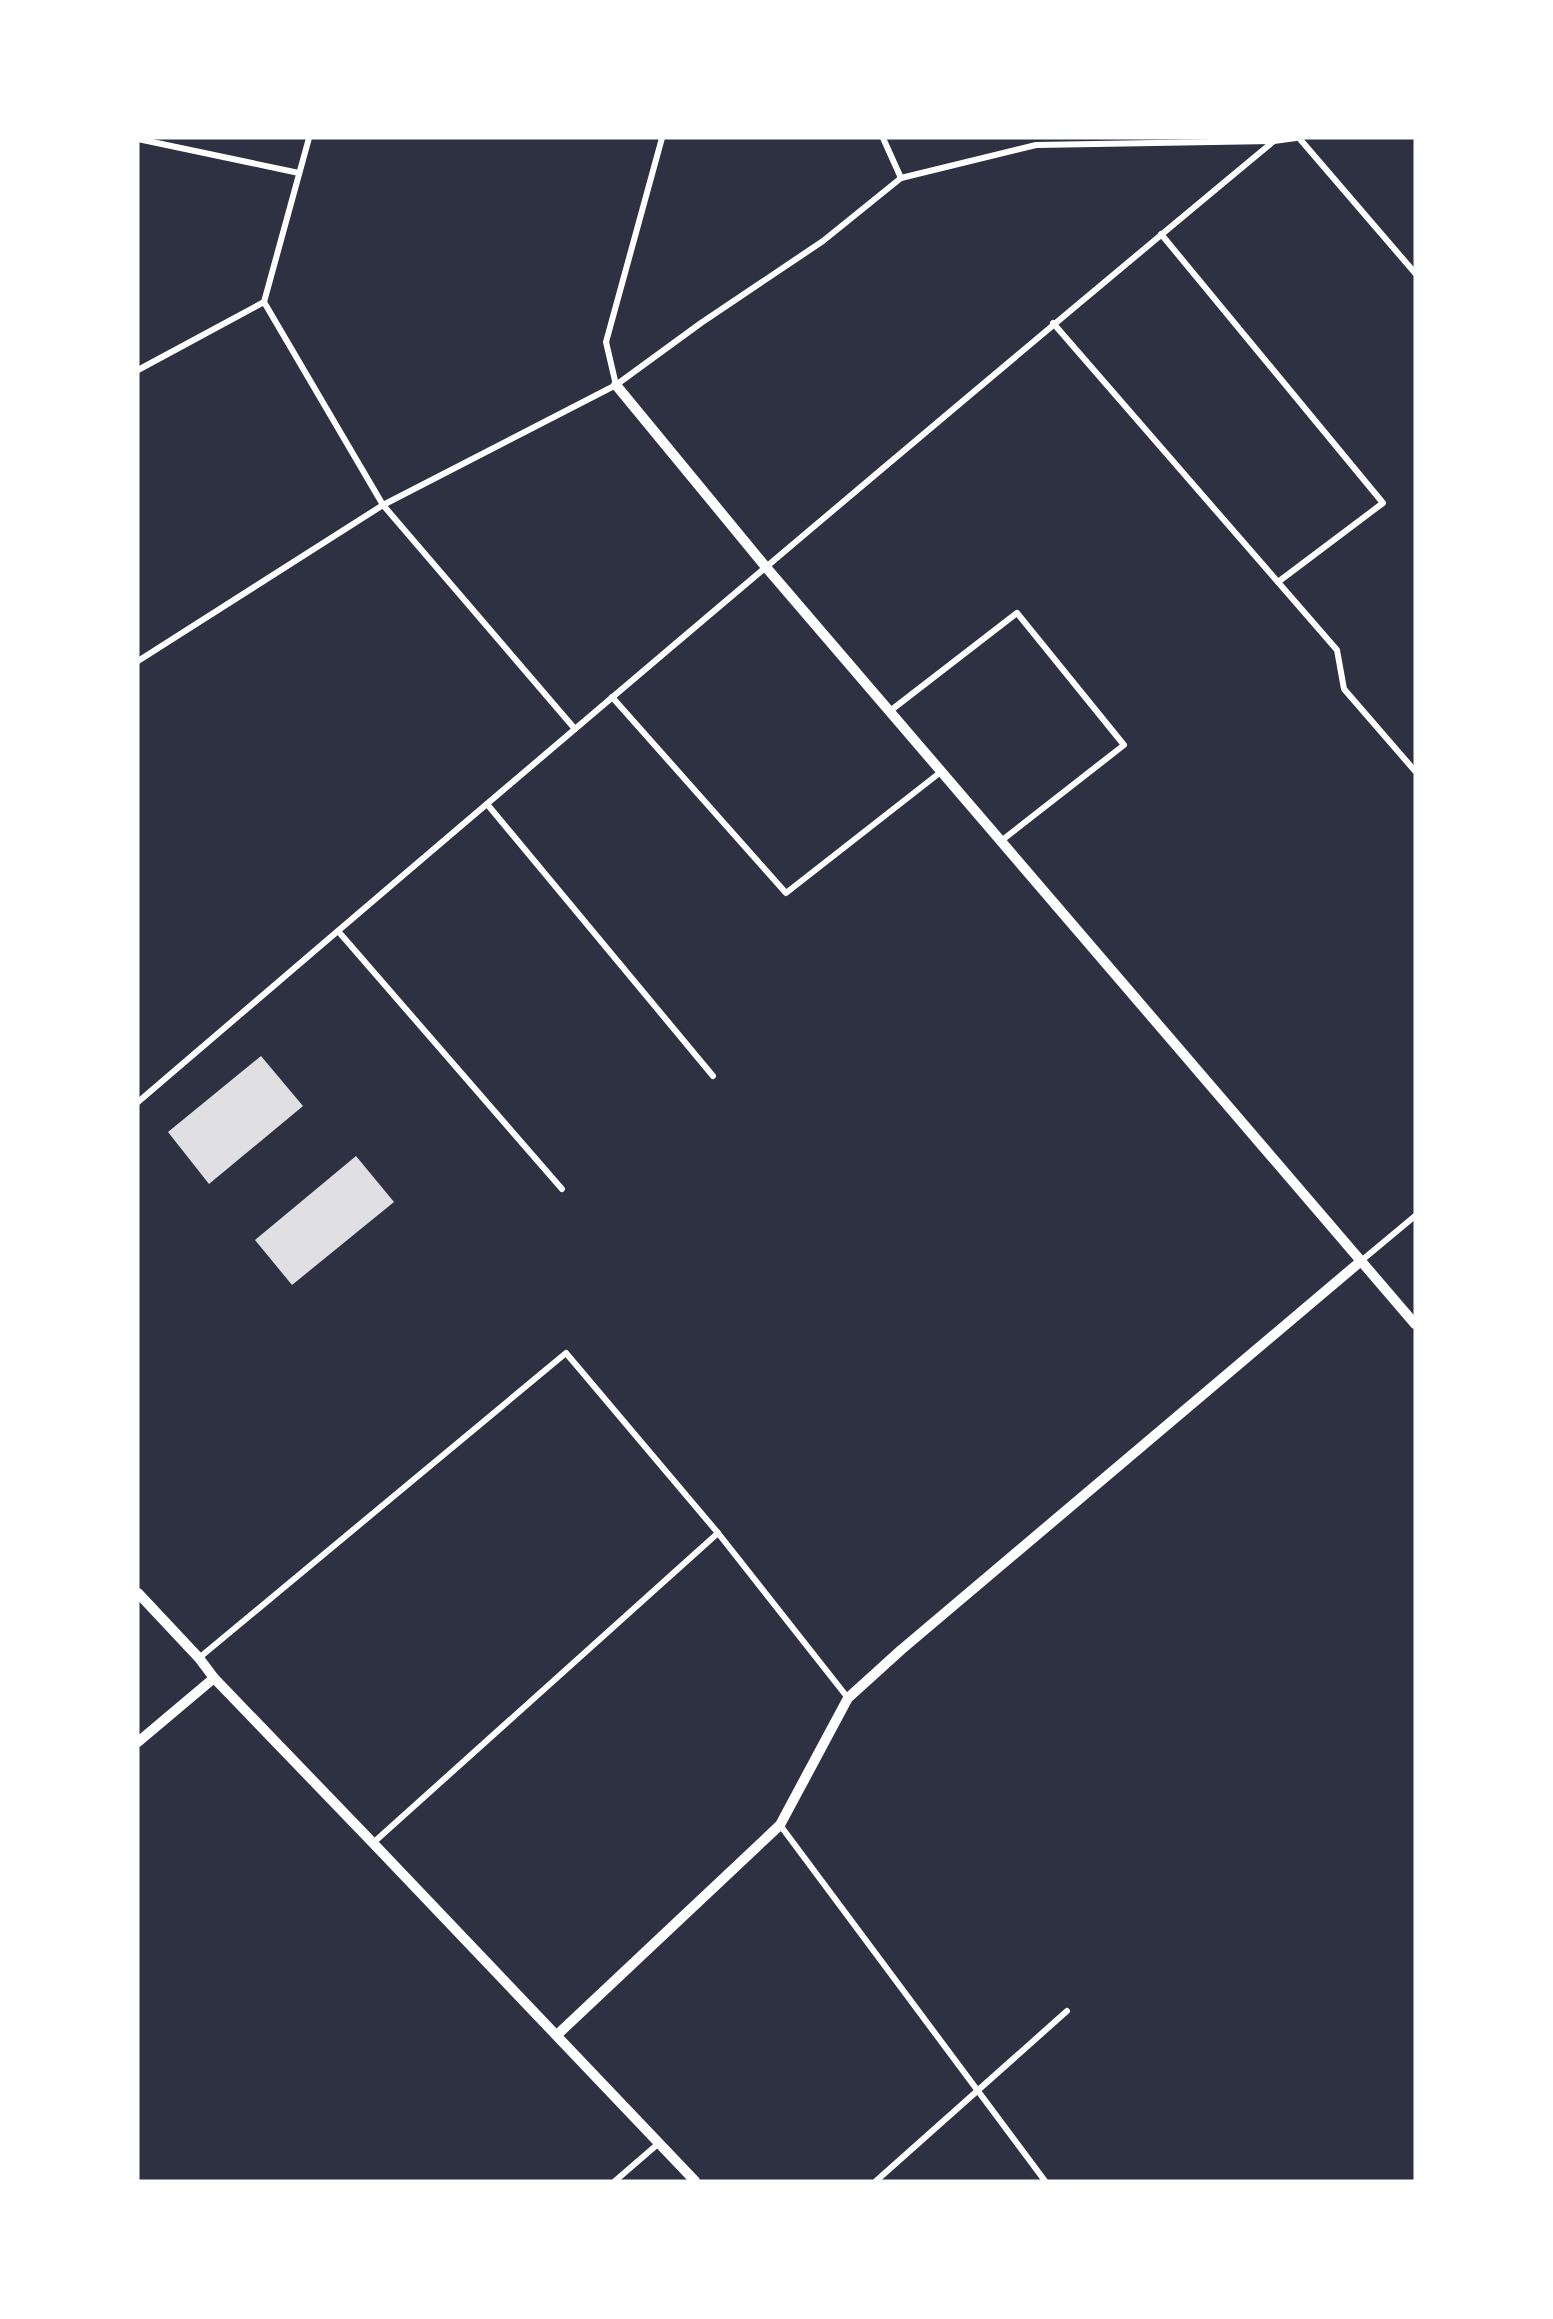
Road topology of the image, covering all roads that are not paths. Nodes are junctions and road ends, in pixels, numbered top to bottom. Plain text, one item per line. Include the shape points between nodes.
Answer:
1 (309, 138) edge
2 (662, 138) edge
3 (883, 138) edge
4 (1297, 138) edge
5 (138, 139) edge
6 (1274, 139) edge
7 (299, 173) junction
8 (901, 178) junction
9 (1161, 234) junction
10 (1415, 273) edge
11 (264, 302) junction
12 (1053, 323) junction
13 (138, 370) edge
14 (616, 385) junction
15 (383, 505) junction
16 (765, 566) junction
17 (1278, 582) junction
18 (138, 661) edge
19 (612, 697) junction
20 (890, 711) junction
21 (575, 729) junction
22 (942, 771) junction
23 (1415, 771) edge
24 (487, 804) junction
25 (1001, 841) junction
26 (338, 931) junction
27 (713, 1076) dead end
28 (138, 1102) edge
29 (562, 1189) dead end
30 (1415, 1216) edge
31 (1361, 1261) junction
32 (1415, 1324) edge
33 (718, 1533) junction
34 (138, 1593) edge
35 (199, 1658) junction
36 (214, 1678) junction
37 (848, 1698) junction
38 (138, 1742) edge
39 (780, 1825) junction
40 (373, 1843) junction
41 (1067, 2011) dead end
42 (557, 2036) junction
43 (978, 2091) junction
44 (659, 2143) junction
45 (615, 2181) edge
46 (695, 2181) edge
47 (876, 2181) edge
48 (1045, 2181) edge

1 - 7 street
2 - 14 street via 606,342
3 - 8 street
4 - 6 street
4 - 10 street
5 - 7 street
6 - 8 street via 1036,145
6 - 9 street
7 - 11 street
8 - 14 street via 823,242
9 - 12 street
9 - 17 street via 1383,503
11 - 13 street
11 - 15 street
12 - 16 street
12 - 17 street
14 - 15 street
14 - 16 street
15 - 18 street
15 - 21 street
16 - 19 street
16 - 20 street
17 - 23 street via 1337,650 1344,689
19 - 21 street
19 - 22 street via 786,893
20 - 22 street
20 - 25 street via 1017,613 1124,745
21 - 24 street
22 - 25 street
24 - 26 street
24 - 27 street
25 - 31 street
26 - 28 street
26 - 29 street
30 - 31 street
31 - 32 street
31 - 37 street
33 - 35 street via 566,1353
33 - 37 street
33 - 40 street
34 - 35 street
35 - 36 street
36 - 38 street
36 - 40 street
37 - 39 street
39 - 42 street
39 - 43 street
40 - 42 street
41 - 43 street
42 - 44 street
43 - 47 street
43 - 48 street
44 - 45 street
44 - 46 street

